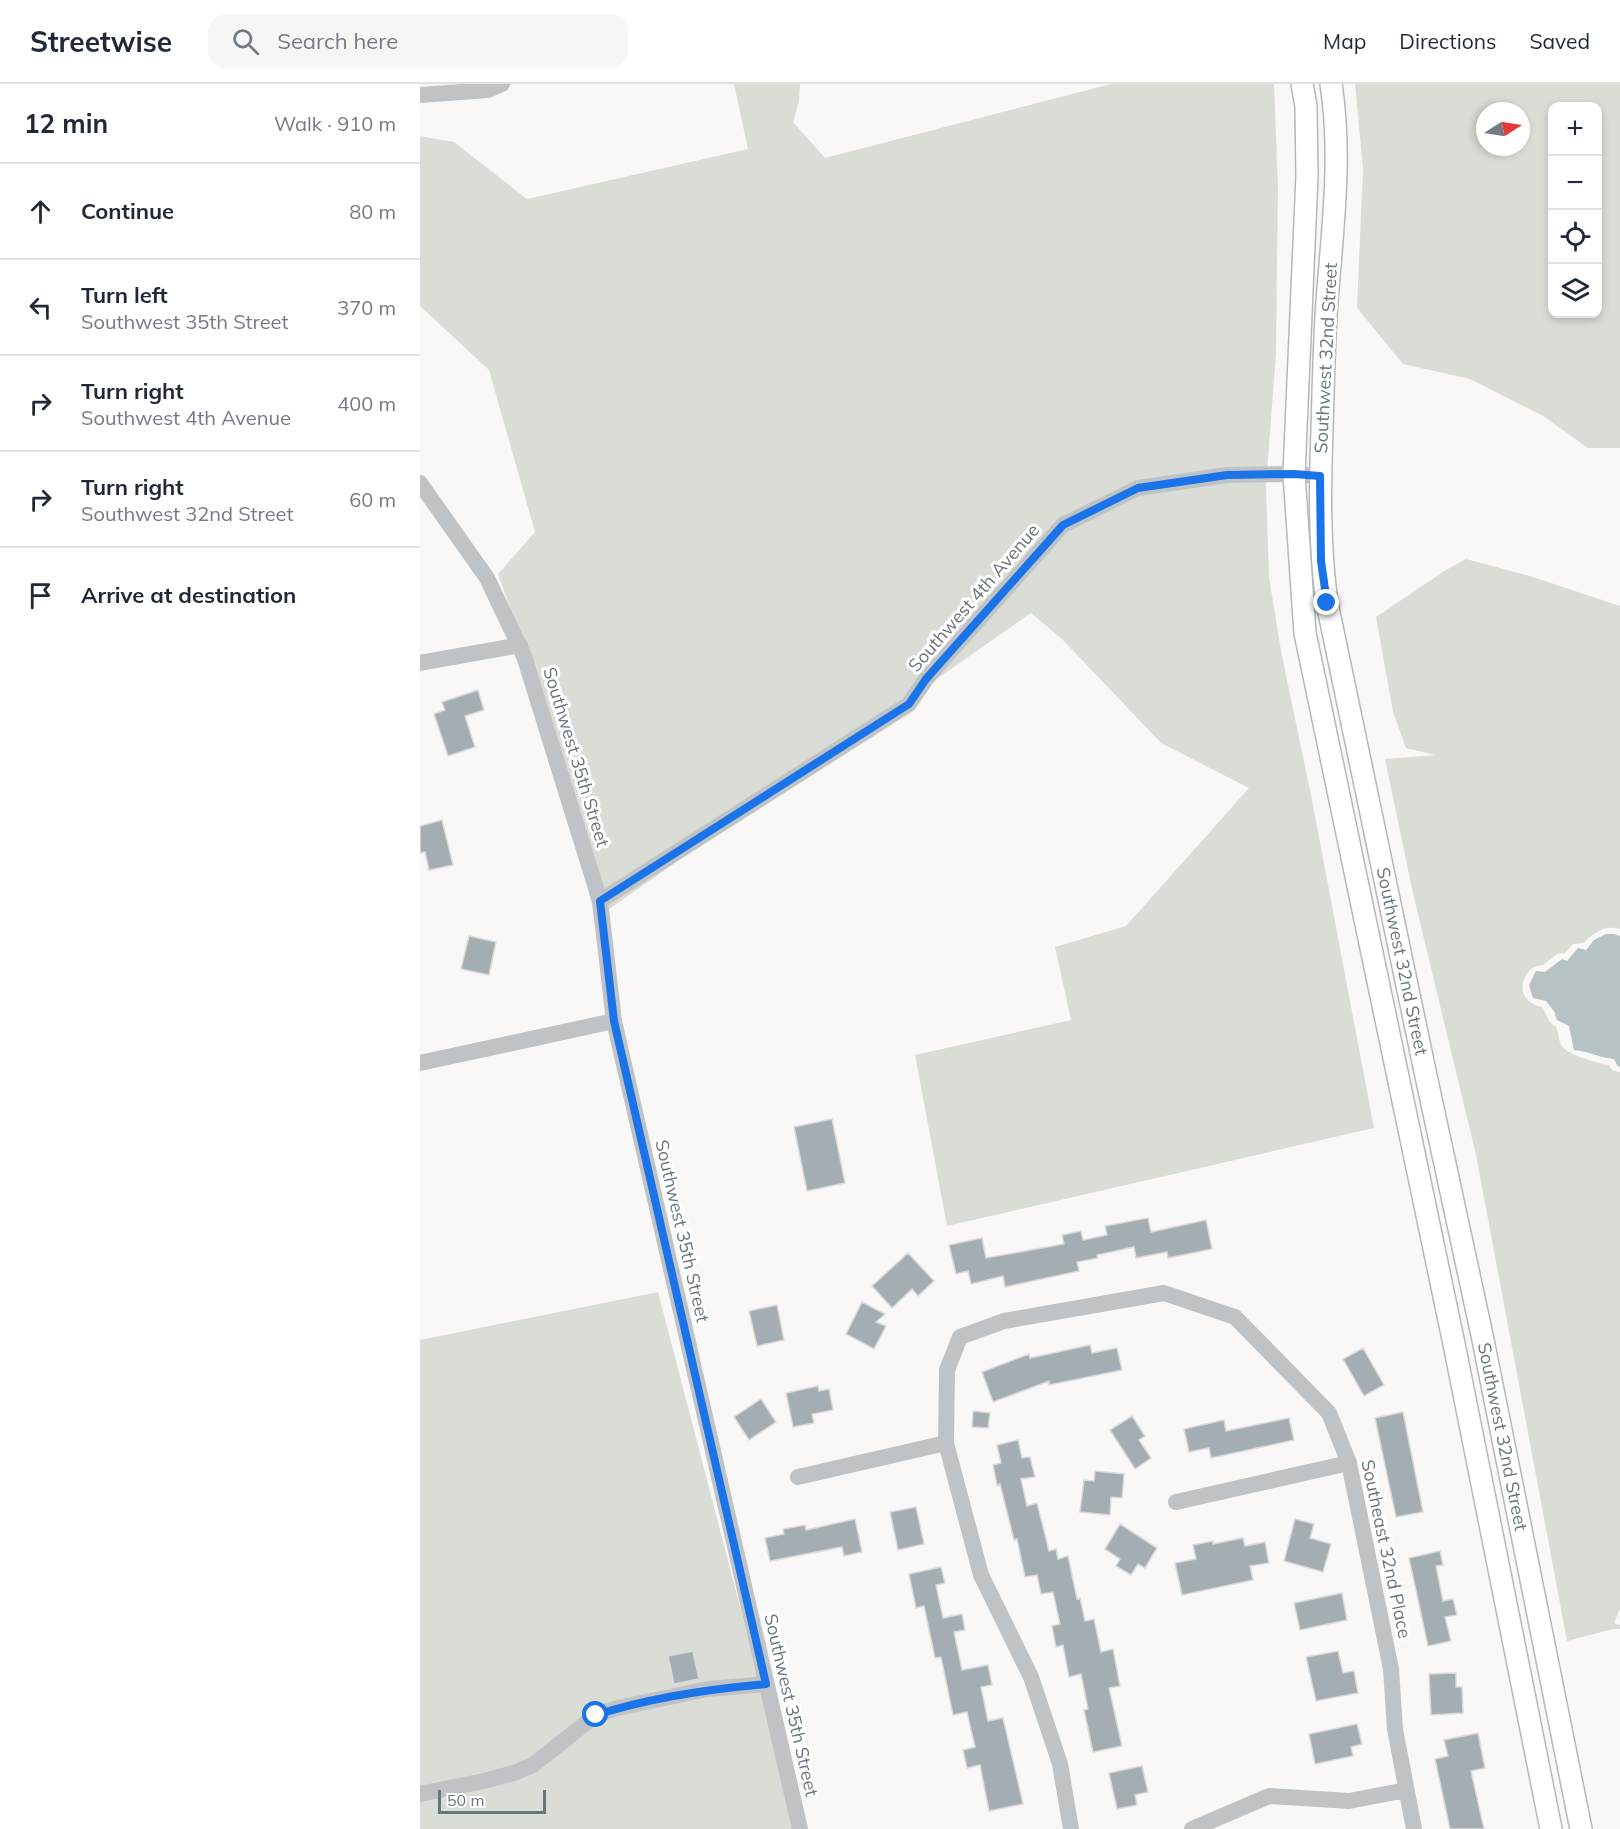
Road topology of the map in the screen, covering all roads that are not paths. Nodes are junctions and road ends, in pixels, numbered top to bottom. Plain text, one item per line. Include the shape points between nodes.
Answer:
1 (502, 84) edge
2 (1302, 84) edge
3 (1331, 84) edge
4 (420, 95) edge
5 (1294, 474) junction
6 (1320, 476) junction
7 (420, 483) edge
8 (520, 645) junction
9 (420, 663) edge
10 (600, 901) junction
11 (614, 1021) junction
12 (420, 1064) edge
13 (946, 1443) junction
14 (1348, 1463) junction
15 (798, 1477) dead end
16 (1176, 1502) dead end
17 (766, 1684) junction
18 (1406, 1790) junction
19 (420, 1794) edge
20 (1200, 1827) edge
21 (800, 1829) edge
22 (1071, 1829) edge
23 (1414, 1829) edge
24 (1551, 1829) edge
25 (1581, 1829) edge

1 - 4 street via 488,90
2 - 5 main road, Southwest 32nd Street via 1307,176
3 - 6 main road, Southwest 32nd Street via 1335,223 1326,315
5 - 6 street, Southwest 4th Avenue
5 - 10 street, Southwest 4th Avenue via 1227,475 1138,488 1063,525 926,679 909,704
5 - 24 main road, Southwest 32nd Street via 1305,633
6 - 25 main road, Southwest 32nd Street via 1321,561 1327,603 1485,1346
7 - 8 street, Southwest 35th Street via 487,578
8 - 9 street
8 - 10 street, Southwest 35th Street
10 - 11 street, Southwest 35th Street
11 - 12 street
11 - 17 street, Southwest 35th Street
13 - 14 street, Southeast 32nd Place via 947,1370 960,1337 1004,1321 1164,1293 1235,1317 1329,1413
13 - 15 street
13 - 22 street via 981,1575 1030,1677 1059,1764
14 - 16 street
14 - 18 street, Southeast 32nd Place via 1391,1669 1395,1729
17 - 19 street via 708,1689 617,1708 596,1715 533,1766
17 - 21 street, Southwest 35th Street
18 - 20 street via 1349,1801 1269,1796
18 - 23 street, Southeast 32nd Place

